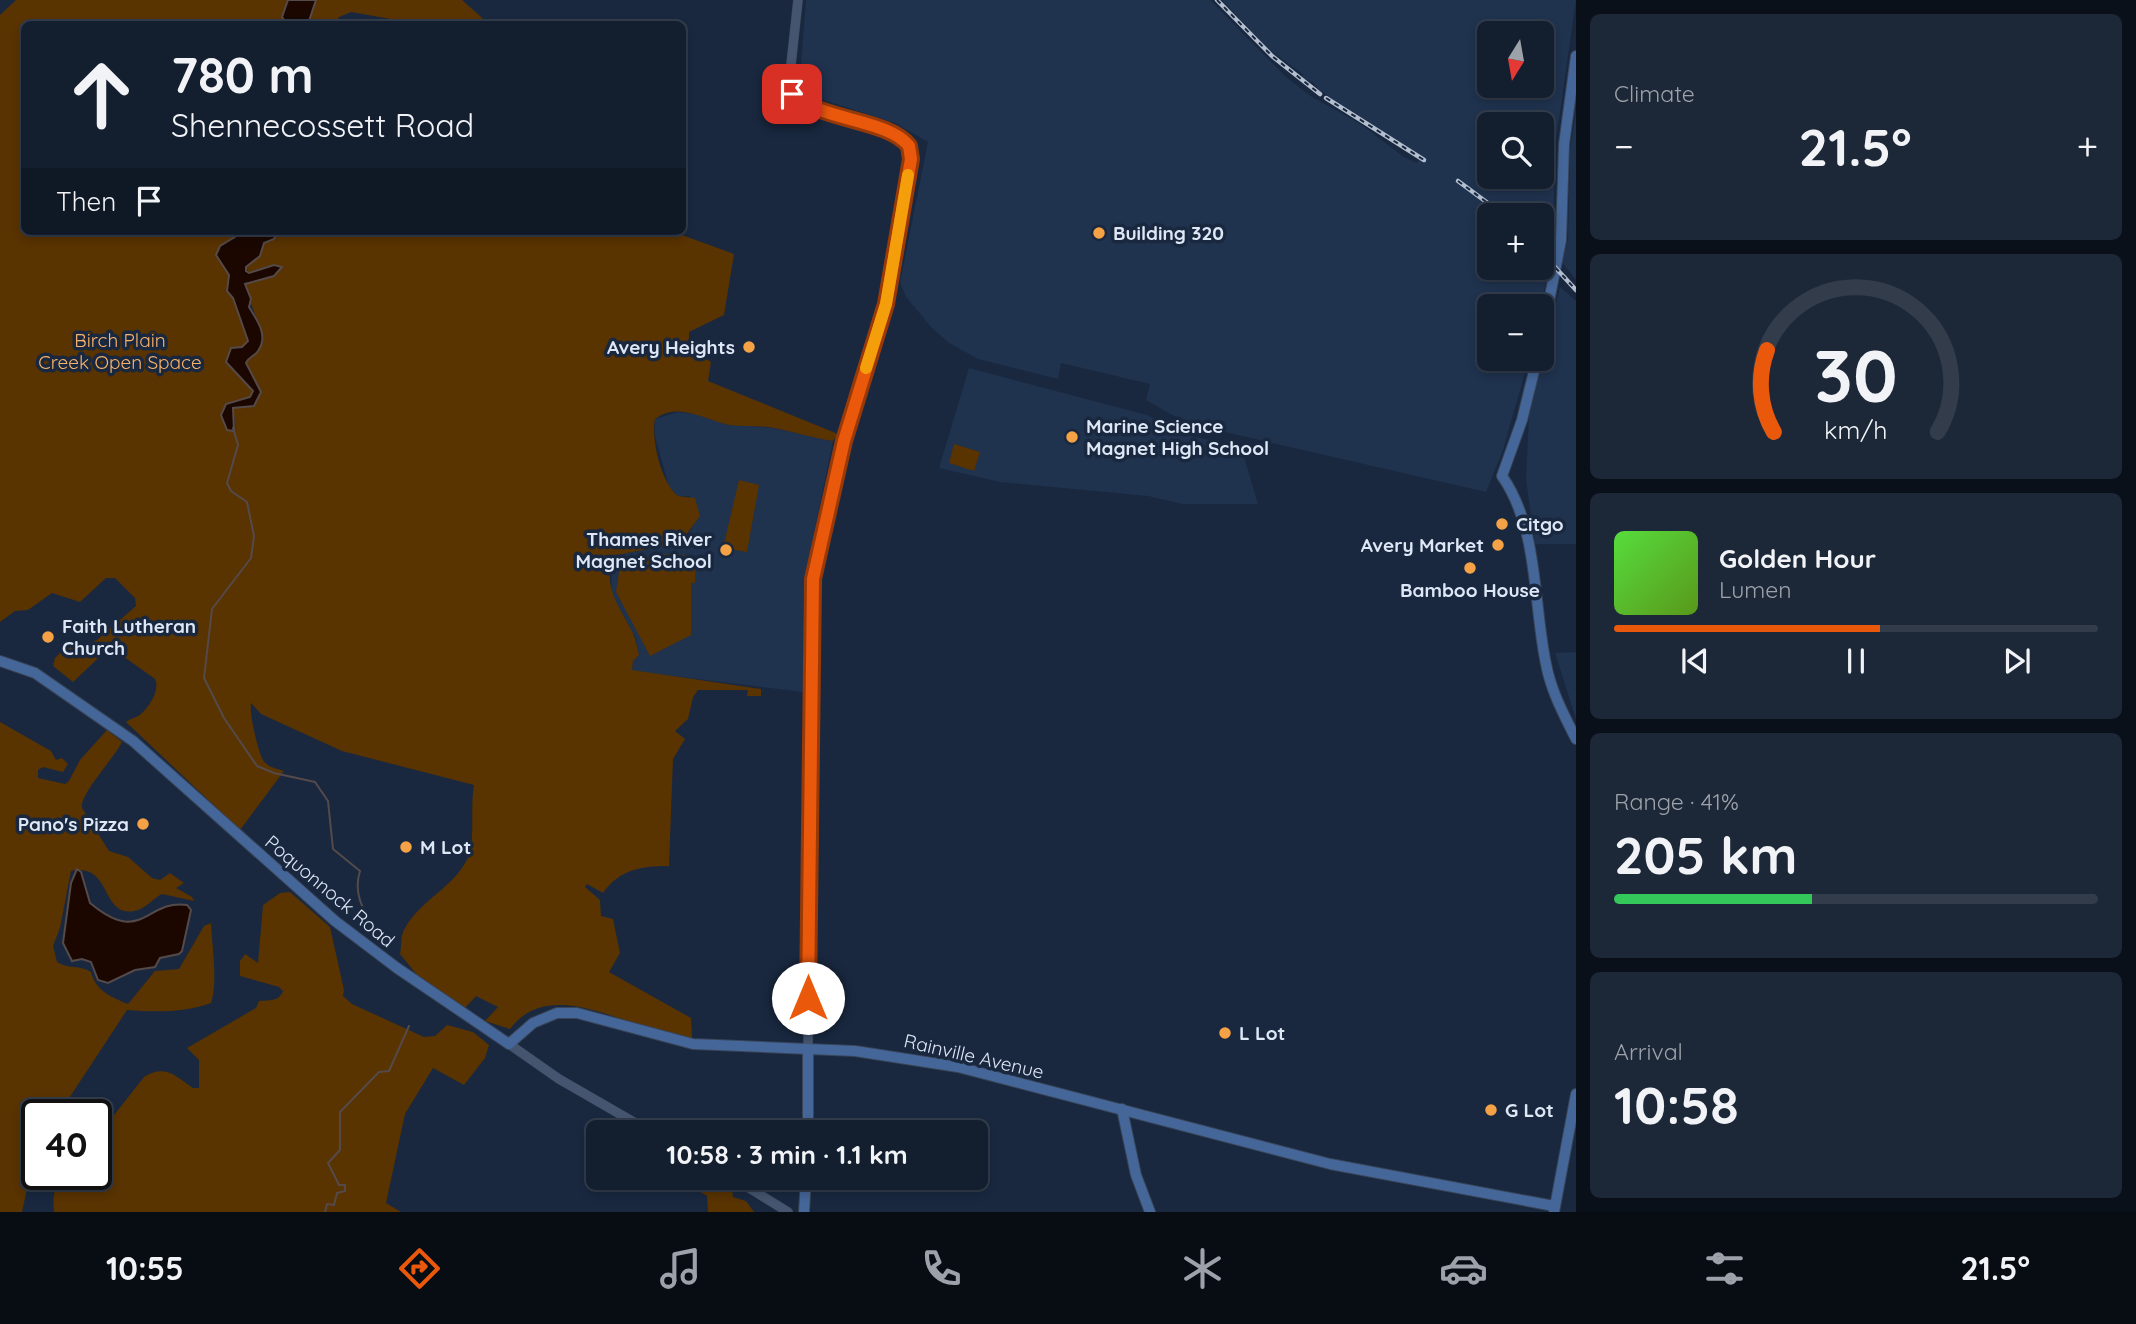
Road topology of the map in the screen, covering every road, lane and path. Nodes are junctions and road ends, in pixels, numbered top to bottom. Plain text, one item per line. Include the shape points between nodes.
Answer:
1 (798, 0) edge
2 (1576, 56) edge
3 (1550, 294) edge
4 (1534, 371) edge
5 (0, 662) edge
6 (1576, 740) edge
7 (509, 1044) junction
8 (808, 1049) junction
9 (1576, 1094) edge
10 (1122, 1109) junction
11 (630, 1120) edge
12 (808, 1120) edge
13 (752, 1190) edge
14 (805, 1190) edge
15 (804, 1208) edge
16 (1554, 1209) edge
17 (788, 1212) edge
18 (1150, 1212) edge

1 - 8 street via 789,83 792,94 833,115 896,135 909,146 911,159 890,283 844,441 813,579
2 - 3 main road via 1564,144 1561,240
4 - 6 main road via 1502,476 1523,517 1546,666
5 - 7 main road, Poquonnock Road via 35,673 113,725 335,921
7 - 8 main road, Rainville Avenue via 533,1023 569,1012 693,1044
7 - 11 street, Poquonnock Road
8 - 10 main road, Rainville Avenue via 933,1062
8 - 12 main road
9 - 16 main road
10 - 16 main road, Rainville Avenue via 1330,1164
10 - 18 main road via 1136,1175
13 - 17 street
14 - 15 main road

